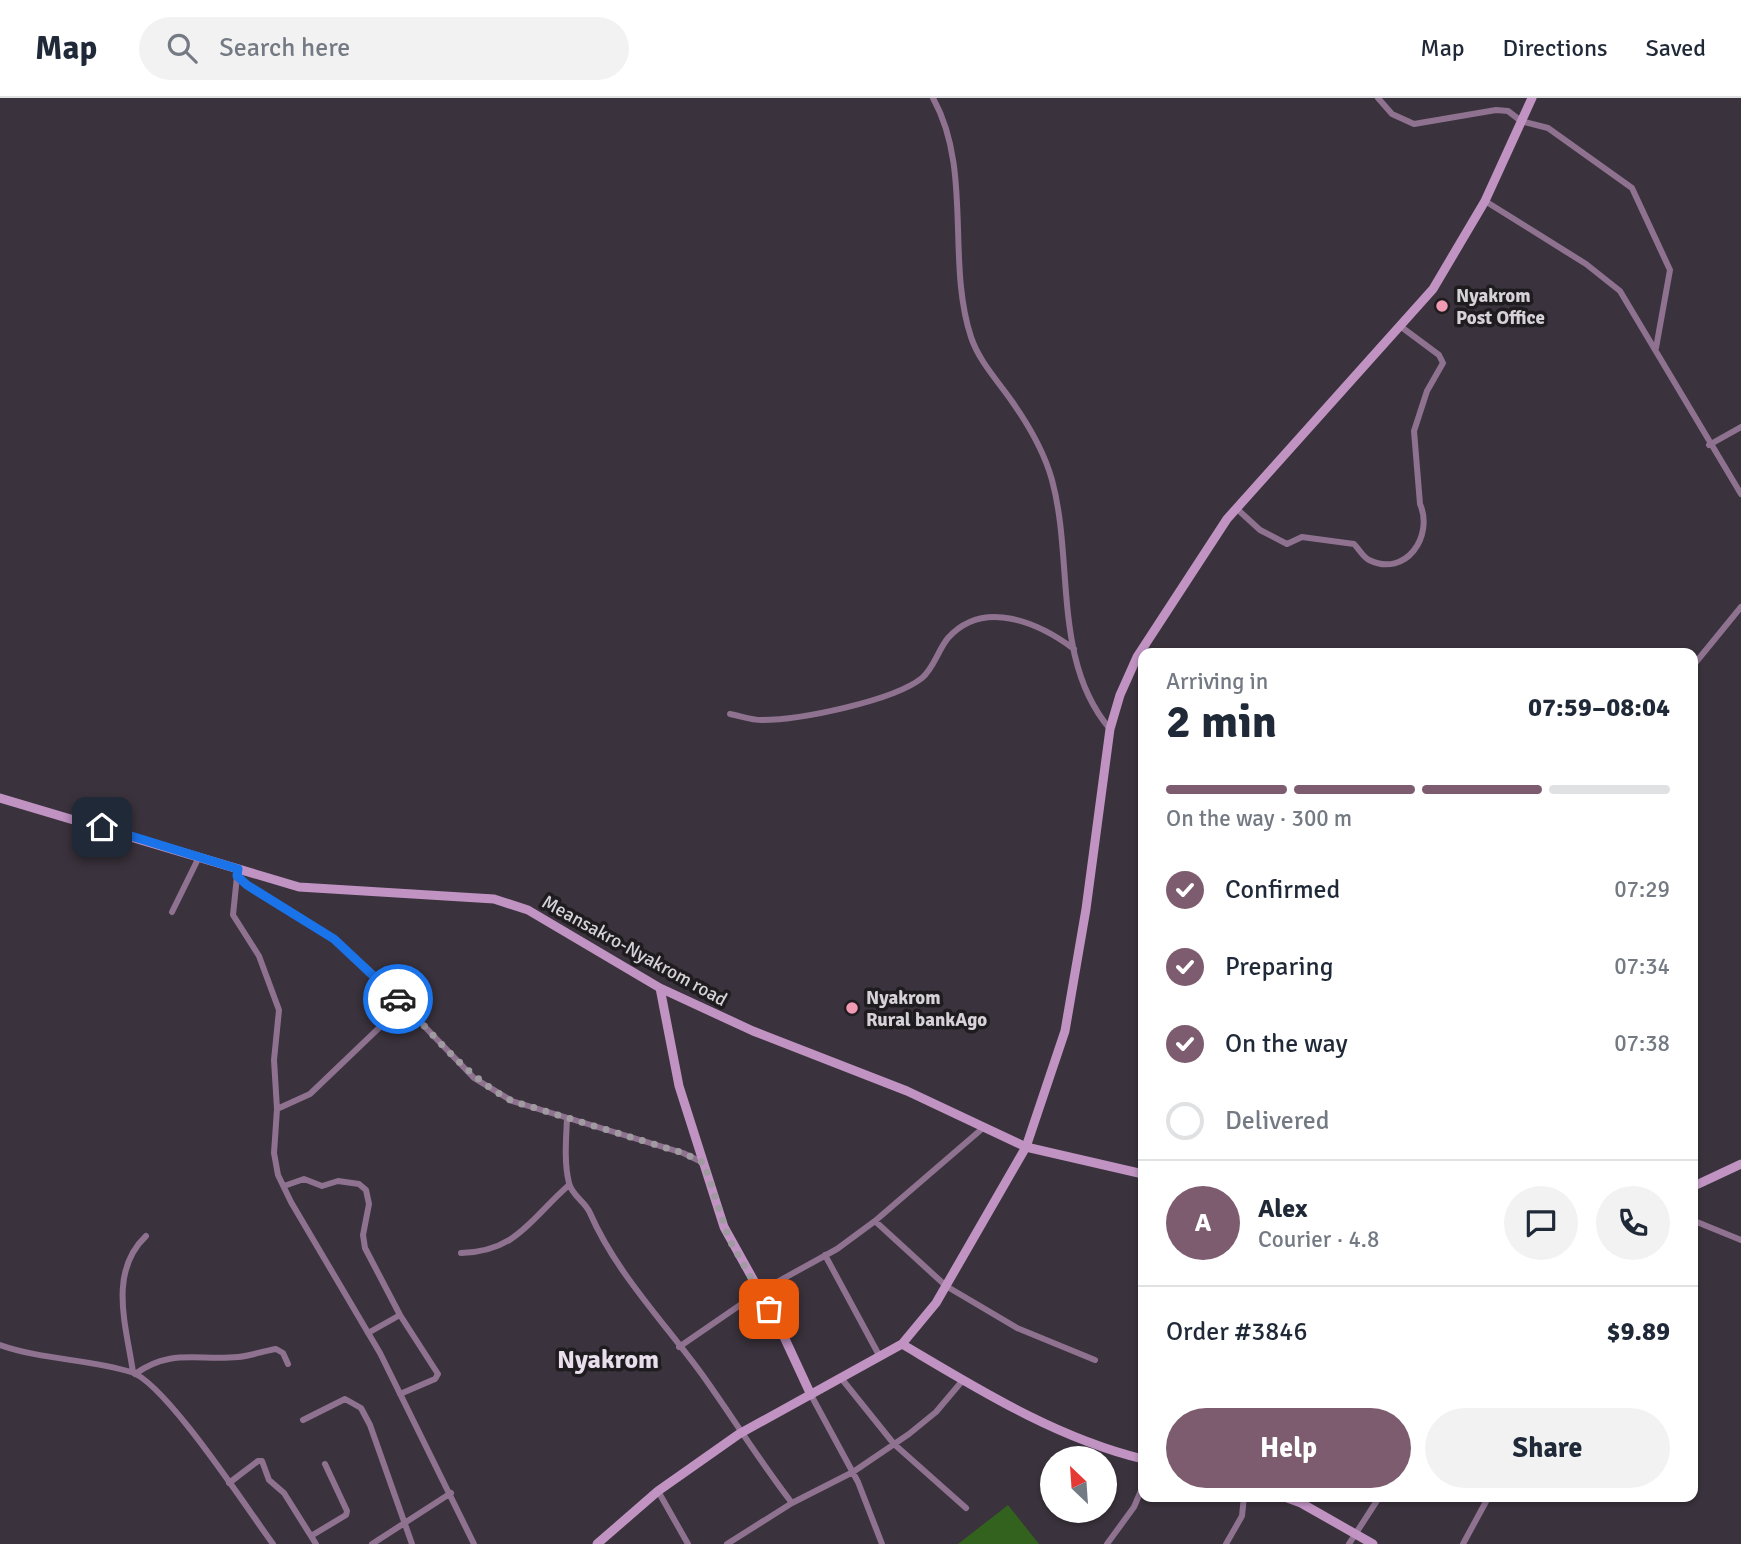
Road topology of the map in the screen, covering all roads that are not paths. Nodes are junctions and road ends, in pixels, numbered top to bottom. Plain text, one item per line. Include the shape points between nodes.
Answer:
1 (933, 98) edge
2 (1378, 98) edge
3 (1532, 98) edge
4 (1521, 121) junction
5 (1485, 201) junction
6 (1400, 326) junction
7 (1657, 348) junction
8 (1741, 427) edge
9 (1709, 445) junction
10 (1741, 494) edge
11 (1236, 508) junction
12 (1741, 607) edge
13 (1143, 648) edge
14 (1074, 649) junction
15 (1138, 655) edge
16 (1698, 656) edge
17 (730, 714) dead end
18 (1110, 729) junction
19 (2, 800) edge
20 (199, 858) junction
21 (237, 873) junction
22 (172, 912) dead end
23 (660, 988) junction
24 (404, 1004) junction
25 (277, 1109) junction
26 (567, 1119) junction
27 (983, 1128) junction
28 (1026, 1147) junction
29 (704, 1163) junction
30 (1741, 1164) edge
31 (1138, 1173) edge
32 (1698, 1183) edge
33 (284, 1185) junction
34 (569, 1185) junction
35 (875, 1221) junction
36 (1698, 1222) edge
37 (146, 1236) dead end
38 (1741, 1240) edge
39 (461, 1253) dead end
40 (825, 1255) junction
41 (946, 1286) junction
42 (759, 1292) junction
43 (400, 1315) junction
44 (369, 1333) junction
45 (902, 1344) junction
46 (0, 1345) edge
47 (679, 1347) junction
48 (880, 1357) junction
49 (1095, 1360) dead end
50 (288, 1364) dead end
51 (134, 1373) junction
52 (841, 1378) junction
53 (963, 1380) junction
54 (400, 1394) junction
55 (811, 1395) junction
56 (303, 1420) dead end
57 (739, 1434) junction
58 (894, 1444) junction
59 (1138, 1457) edge
60 (325, 1464) dead end
61 (853, 1472) junction
62 (229, 1483) junction
63 (658, 1491) junction
64 (451, 1493) junction
65 (1138, 1496) edge
66 (1243, 1502) edge
67 (1307, 1502) edge
68 (1376, 1502) edge
69 (1486, 1502) edge
70 (792, 1503) junction
71 (966, 1508) dead end
72 (404, 1523) junction
73 (1357, 1535) junction
74 (311, 1536) junction
75 (273, 1544) edge
76 (316, 1544) edge
77 (372, 1544) edge
78 (412, 1544) edge
79 (474, 1544) edge
80 (597, 1544) edge
81 (688, 1544) edge
82 (727, 1544) edge
83 (882, 1544) edge
84 (1107, 1544) edge
85 (1226, 1544) edge
86 (1349, 1544) edge
87 (1373, 1544) edge
88 (1463, 1544) edge

1 - 14 street via 947,134 963,298 972,338 987,368 1034,435 1051,478
2 - 4 street via 1392,114 1414,124 1496,110 1508,111
3 - 4 street
4 - 5 street
4 - 7 street via 1548,128 1628,183 1635,193 1670,270
5 - 6 street via 1433,289
5 - 7 street via 1603,275 1620,292
6 - 11 street
6 - 11 street via 1443,363 1427,391 1414,431 1420,504 1425,515 1415,550 1406,559 1389,564 1368,560 1354,544 1302,537 1287,544 1260,530
7 - 9 street
8 - 9 street
9 - 10 street
11 - 13 street
12 - 16 street
14 - 17 street via 1048,630 1025,621 984,618 965,624 950,636 925,676 886,695 809,716 762,720
14 - 18 street via 1098,715
15 - 18 street
18 - 28 street via 1065,1031
19 - 20 street, Meansakro-Nyakrom road
20 - 21 street, Meansakro-Nyakrom road
20 - 22 street
21 - 23 street, Meansakro-Nyakrom road via 322,890 494,899 546,920
21 - 24 street via 334,939
21 - 25 street via 233,915 259,956 279,1010 274,1060
23 - 27 street, Meansakro-Nyakrom road via 753,1031 908,1091
23 - 29 street via 672,1061
24 - 25 street via 310,1094
24 - 26 street via 491,1090
25 - 33 street via 274,1153
26 - 29 street
26 - 34 street
27 - 28 street, Meansakro-Nyakrom road
27 - 35 street
28 - 31 street, Meansakro-Nyakrom road
28 - 41 street
29 - 42 street via 724,1227
30 - 32 street
33 - 43 street via 304,1180 322,1186 338,1181 359,1184 366,1190 365,1248
33 - 44 street
34 - 39 street via 514,1240
34 - 47 street via 590,1211 598,1234
35 - 40 street
35 - 41 street
36 - 38 street
37 - 51 street via 129,1255 122,1279
40 - 42 street
40 - 48 street
41 - 45 street
41 - 49 street via 1017,1328
42 - 47 street
42 - 55 street
43 - 44 street
43 - 54 street via 438,1374
44 - 54 street
45 - 48 street
45 - 53 street
46 - 51 street
47 - 57 street
48 - 52 street
50 - 51 street via 276,1349 237,1357 176,1356
51 - 62 street via 163,1397
52 - 55 street
52 - 58 street
53 - 58 street via 936,1412
53 - 59 street via 1068,1433
54 - 64 street
55 - 57 street
55 - 61 street
56 - 72 street via 345,1399 361,1408
57 - 63 street
57 - 70 street
58 - 61 street
58 - 71 street
60 - 74 street via 347,1511
61 - 70 street
61 - 83 street
62 - 74 street via 262,1461 269,1480 284,1493
62 - 75 street
63 - 80 street
63 - 81 street
64 - 72 street
64 - 79 street
65 - 84 street
66 - 85 street via 1242,1516
67 - 73 street
68 - 73 street
69 - 88 street
70 - 82 street
72 - 77 street
72 - 78 street
73 - 86 street
73 - 87 street
74 - 76 street

